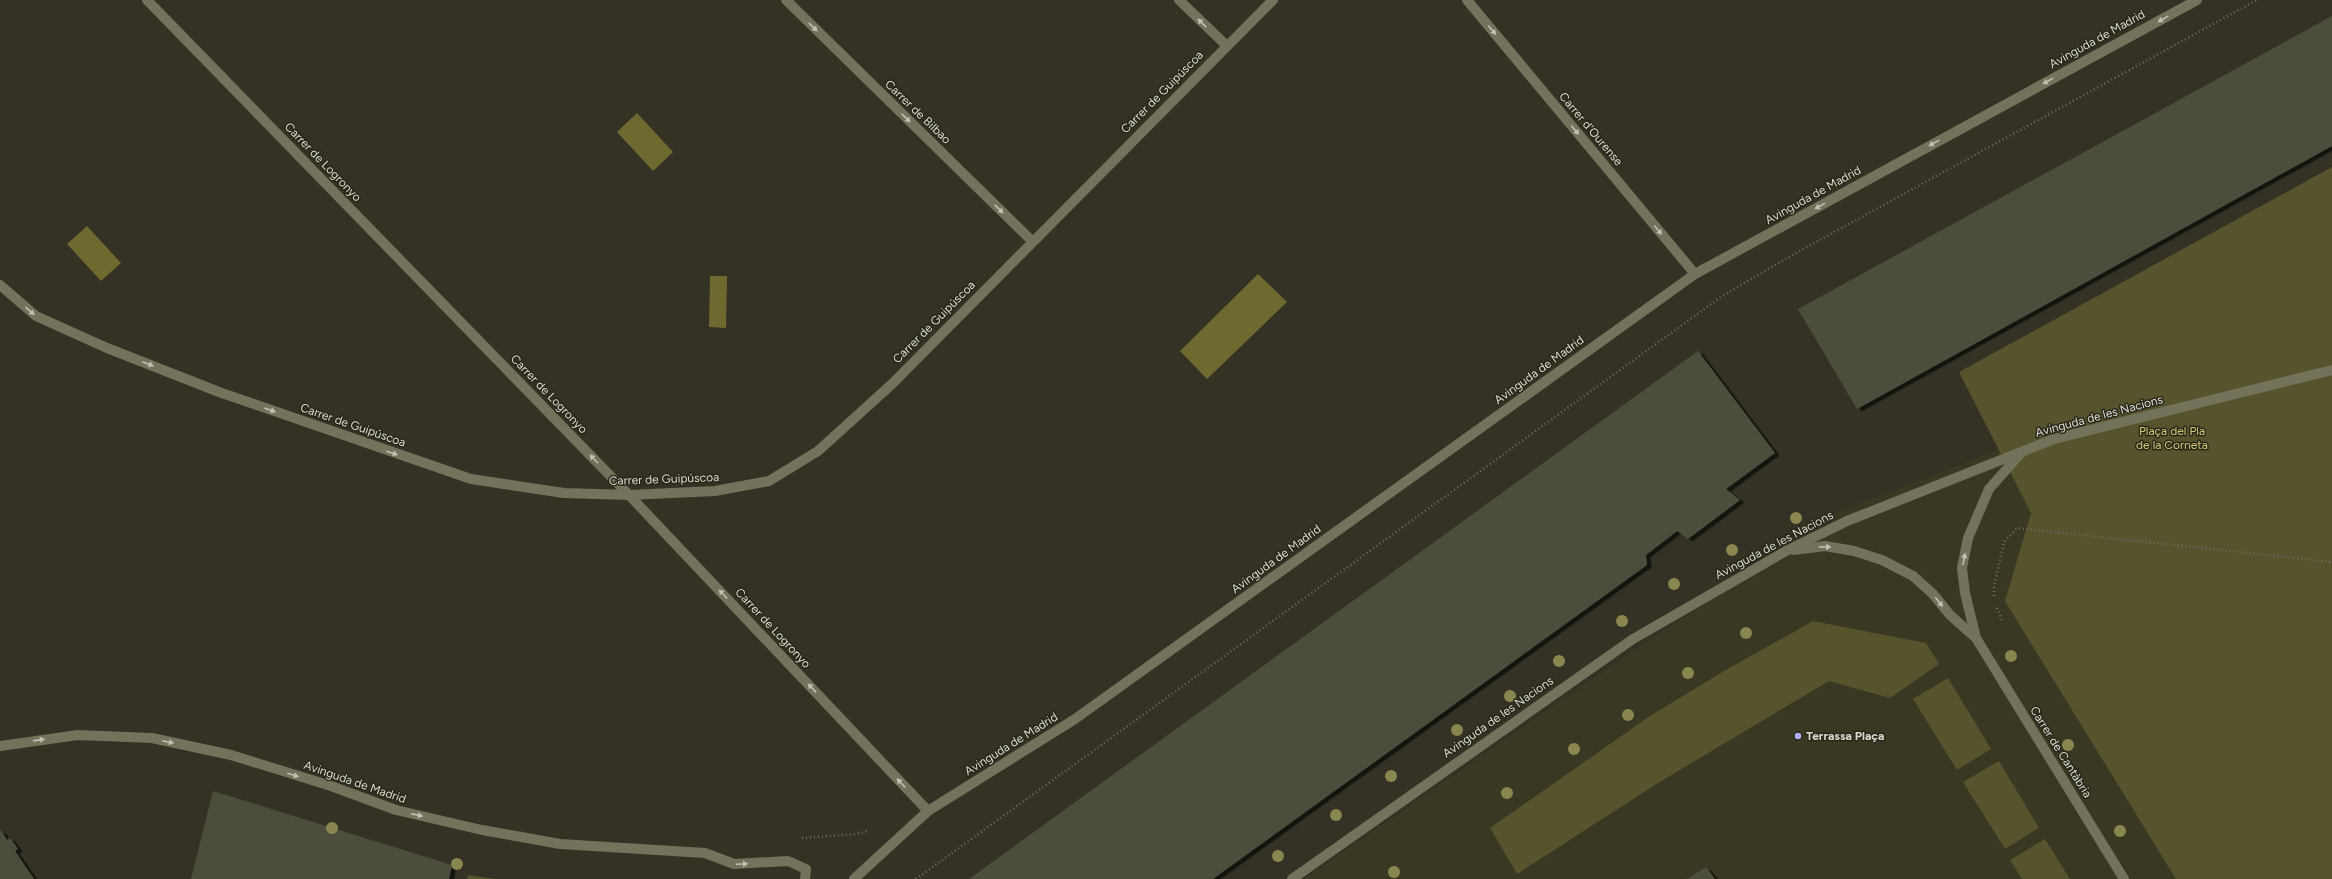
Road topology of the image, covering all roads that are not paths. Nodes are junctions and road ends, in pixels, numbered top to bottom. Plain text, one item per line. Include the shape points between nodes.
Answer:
1 (146, 0) edge
2 (786, 0) edge
3 (1179, 0) edge
4 (1273, 0) edge
5 (1467, 0) edge
6 (2197, 0) edge
7 (1226, 46) junction
8 (1032, 241) junction
9 (1695, 274) junction
10 (0, 285) edge
11 (2332, 370) edge
12 (2023, 451) junction
13 (629, 495) junction
14 (1786, 551) junction
15 (1976, 638) junction
16 (0, 746) edge
17 (928, 811) junction
18 (805, 879) edge
19 (854, 879) edge
20 (1292, 879) edge
21 (2124, 879) edge

13 -> 1 street, Carrer de Logronyo
2 -> 8 street, Carrer de Bilbao
7 -> 3 street
4 - 7 street, Carrer de Guipúscoa
5 -> 9 street, Carrer d'Ourense
6 -> 9 street, Avinguda de Madrid
7 - 8 street, Carrer de Guipúscoa
8 - 13 street, Carrer de Guipúscoa via 892,384 818,451 769,481 716,491
9 - 17 street, Avinguda de Madrid via 1075,719
10 -> 13 street, Carrer de Guipúscoa via 36,316 107,348 219,392 405,457 471,479 564,493
11 - 12 street, Avinguda de les Nacions via 2054,439
12 - 14 street, Avinguda de les Nacions via 1847,521
15 -> 12 street, Carrer de Cantàbria via 1962,568 1968,538 1989,489
17 -> 13 street, Carrer de Logronyo
14 -> 15 street, Carrer de Cantàbria via 1825,546 1854,551 1882,560 1913,576
14 - 20 street, Avinguda de les Nacions via 1633,639
15 - 21 street, Carrer de Cantàbria
16 -> 18 street, Avinguda de Madrid via 78,735 152,738 231,755 396,810 482,830 560,844 705,853 734,864 788,860 806,869
17 - 19 street, Avinguda de Madrid

